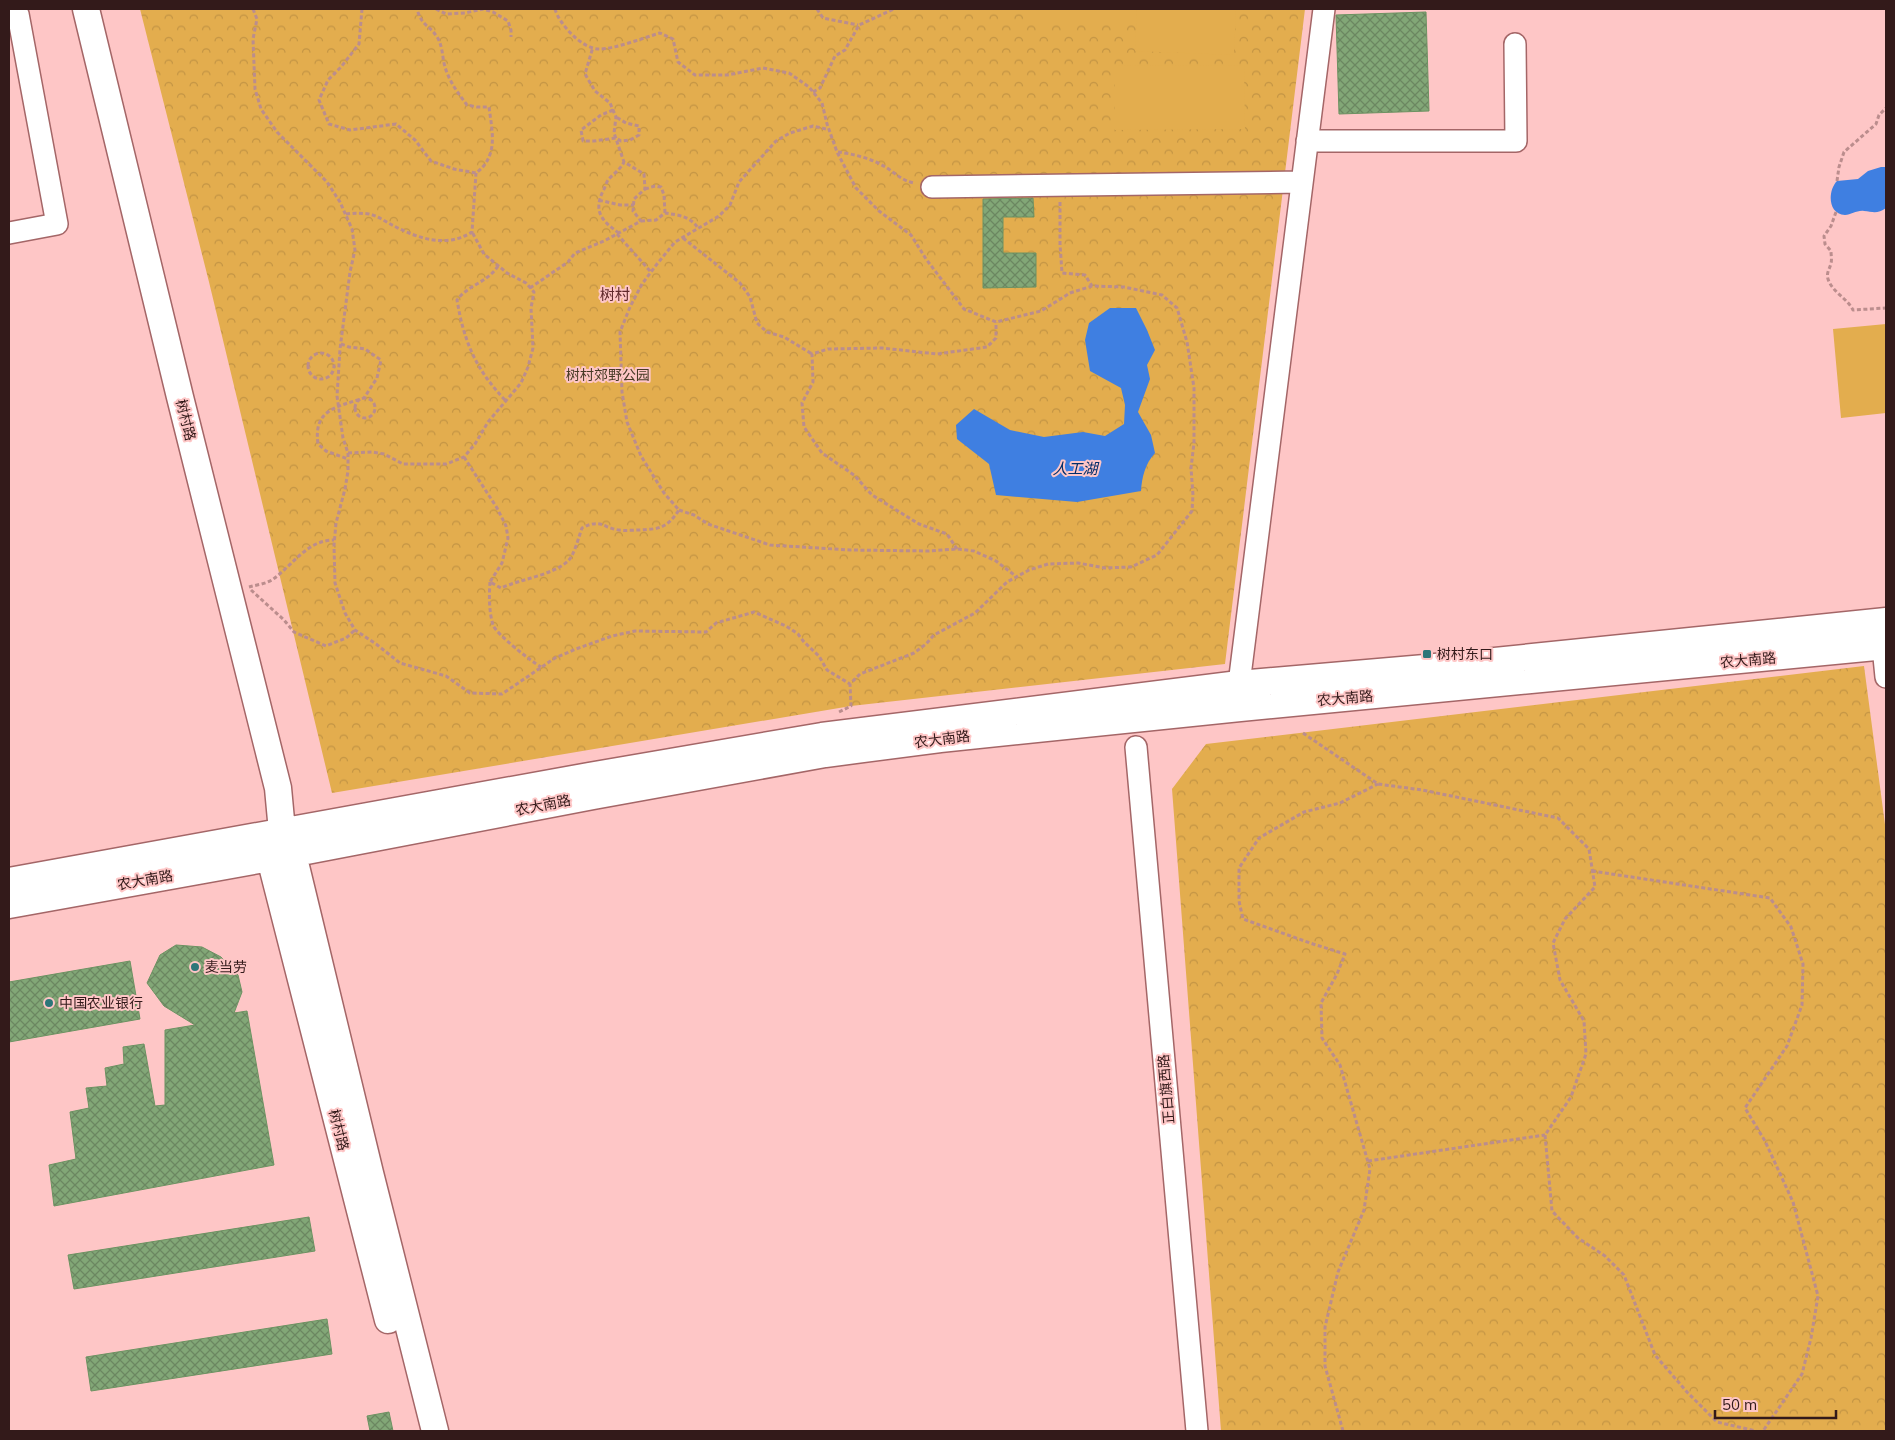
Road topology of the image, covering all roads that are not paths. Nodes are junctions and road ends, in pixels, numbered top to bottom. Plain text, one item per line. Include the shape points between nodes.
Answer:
1 (86, 9) edge
2 (1324, 9) edge
3 (18, 14) dead end
4 (1515, 44) dead end
5 (1307, 141) junction
6 (1302, 182) junction
7 (932, 187) road end
8 (9, 233) edge
9 (1886, 621) edge
10 (1885, 647) edge
11 (1886, 677) edge
12 (1239, 684) junction
13 (1136, 747) dead end
14 (281, 848) junction
15 (9, 881) edge
16 (9, 905) edge
17 (416, 1431) edge
18 (435, 1431) edge
19 (1197, 1431) edge

1 - 14 main road, 树村路 via 238,588 278,788
2 - 5 street
3 - 8 street via 57,224
4 - 5 street via 1516,141
5 - 6 street
6 - 7 street
6 - 12 street
9 - 12 main road, 农大南路
10 - 11 street
10 - 14 main road, 农大南路 via 940,739 824,754
12 - 14 main road, 农大南路 via 822,736
13 - 19 street, 正白旗西路
14 - 15 main road, 农大南路
14 - 16 main road, 农大南路
14 - 17 main road, 树村路
14 - 18 main road, 树村路 via 365,1154

